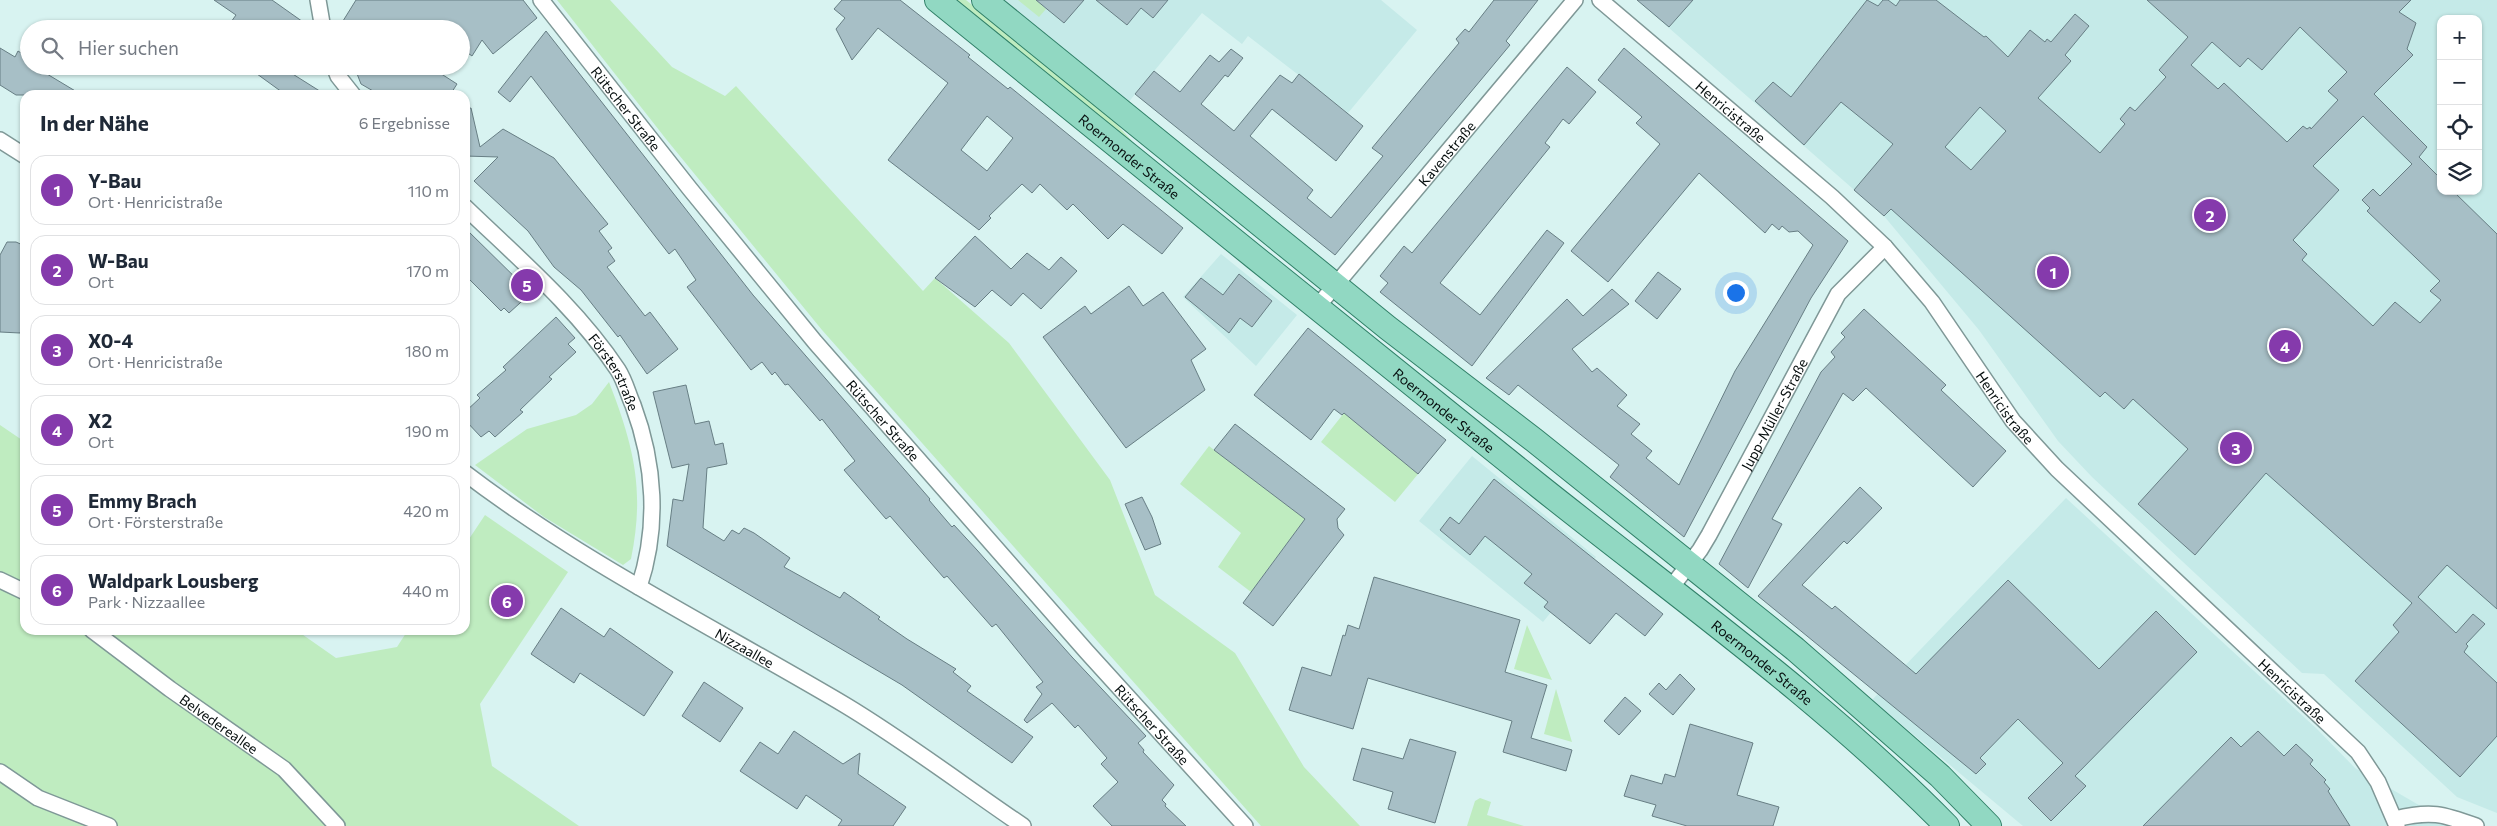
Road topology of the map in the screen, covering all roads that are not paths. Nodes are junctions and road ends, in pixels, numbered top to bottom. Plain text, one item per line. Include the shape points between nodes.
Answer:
1 (318, 0) edge
2 (541, 0) edge
3 (936, 0) edge
4 (984, 0) edge
5 (1575, 0) edge
6 (1600, 0) edge
7 (321, 20) edge
8 (338, 75) edge
9 (349, 90) edge
10 (0, 140) edge
11 (20, 153) edge
12 (470, 212) edge
13 (1884, 247) junction
14 (1336, 286) junction
15 (1317, 307) junction
16 (470, 477) edge
17 (1690, 564) junction
18 (0, 580) edge
19 (638, 587) junction
20 (1670, 589) junction
21 (20, 590) edge
22 (99, 635) edge
23 (0, 772) edge
24 (1989, 823) edge
25 (2396, 823) edge
26 (109, 826) edge
27 (337, 826) edge
28 (1022, 826) edge
29 (1245, 826) edge
30 (1947, 826) edge
31 (2476, 826) edge

1 - 7 street
2 - 29 street, Rütscher Straße via 815,342 1087,652
3 - 15 main road, Roermonder Straße
4 - 14 main road, Roermonder Straße
5 - 14 street, Kavenstraße
6 - 13 street, Henricistraße via 1832,196
8 - 9 street
10 - 11 street
12 - 19 street, Försterstraße via 578,319 619,372 639,422 651,477 653,500 649,543
13 - 17 street, Jupp-Müller-Straße via 1838,294 1709,535
13 - 25 street, Henricistraße via 1932,302 2013,421 2082,494 2358,752 2378,782
14 - 15 street, Kavenstraße
14 - 17 main road, Roermonder Straße
15 - 20 main road, Roermonder Straße
16 - 19 street, Nizzaallee via 540,527
17 - 20 street, Jupp-Müller-Straße
17 - 24 main road, Roermonder Straße via 1874,716
18 - 21 street
19 - 28 street, Nizzaallee via 848,706
20 - 30 main road, Roermonder Straße via 1807,696
22 - 27 street, Belvedereallee via 284,769
23 - 26 street via 38,798
25 - 31 street via 2418,814 2444,814

